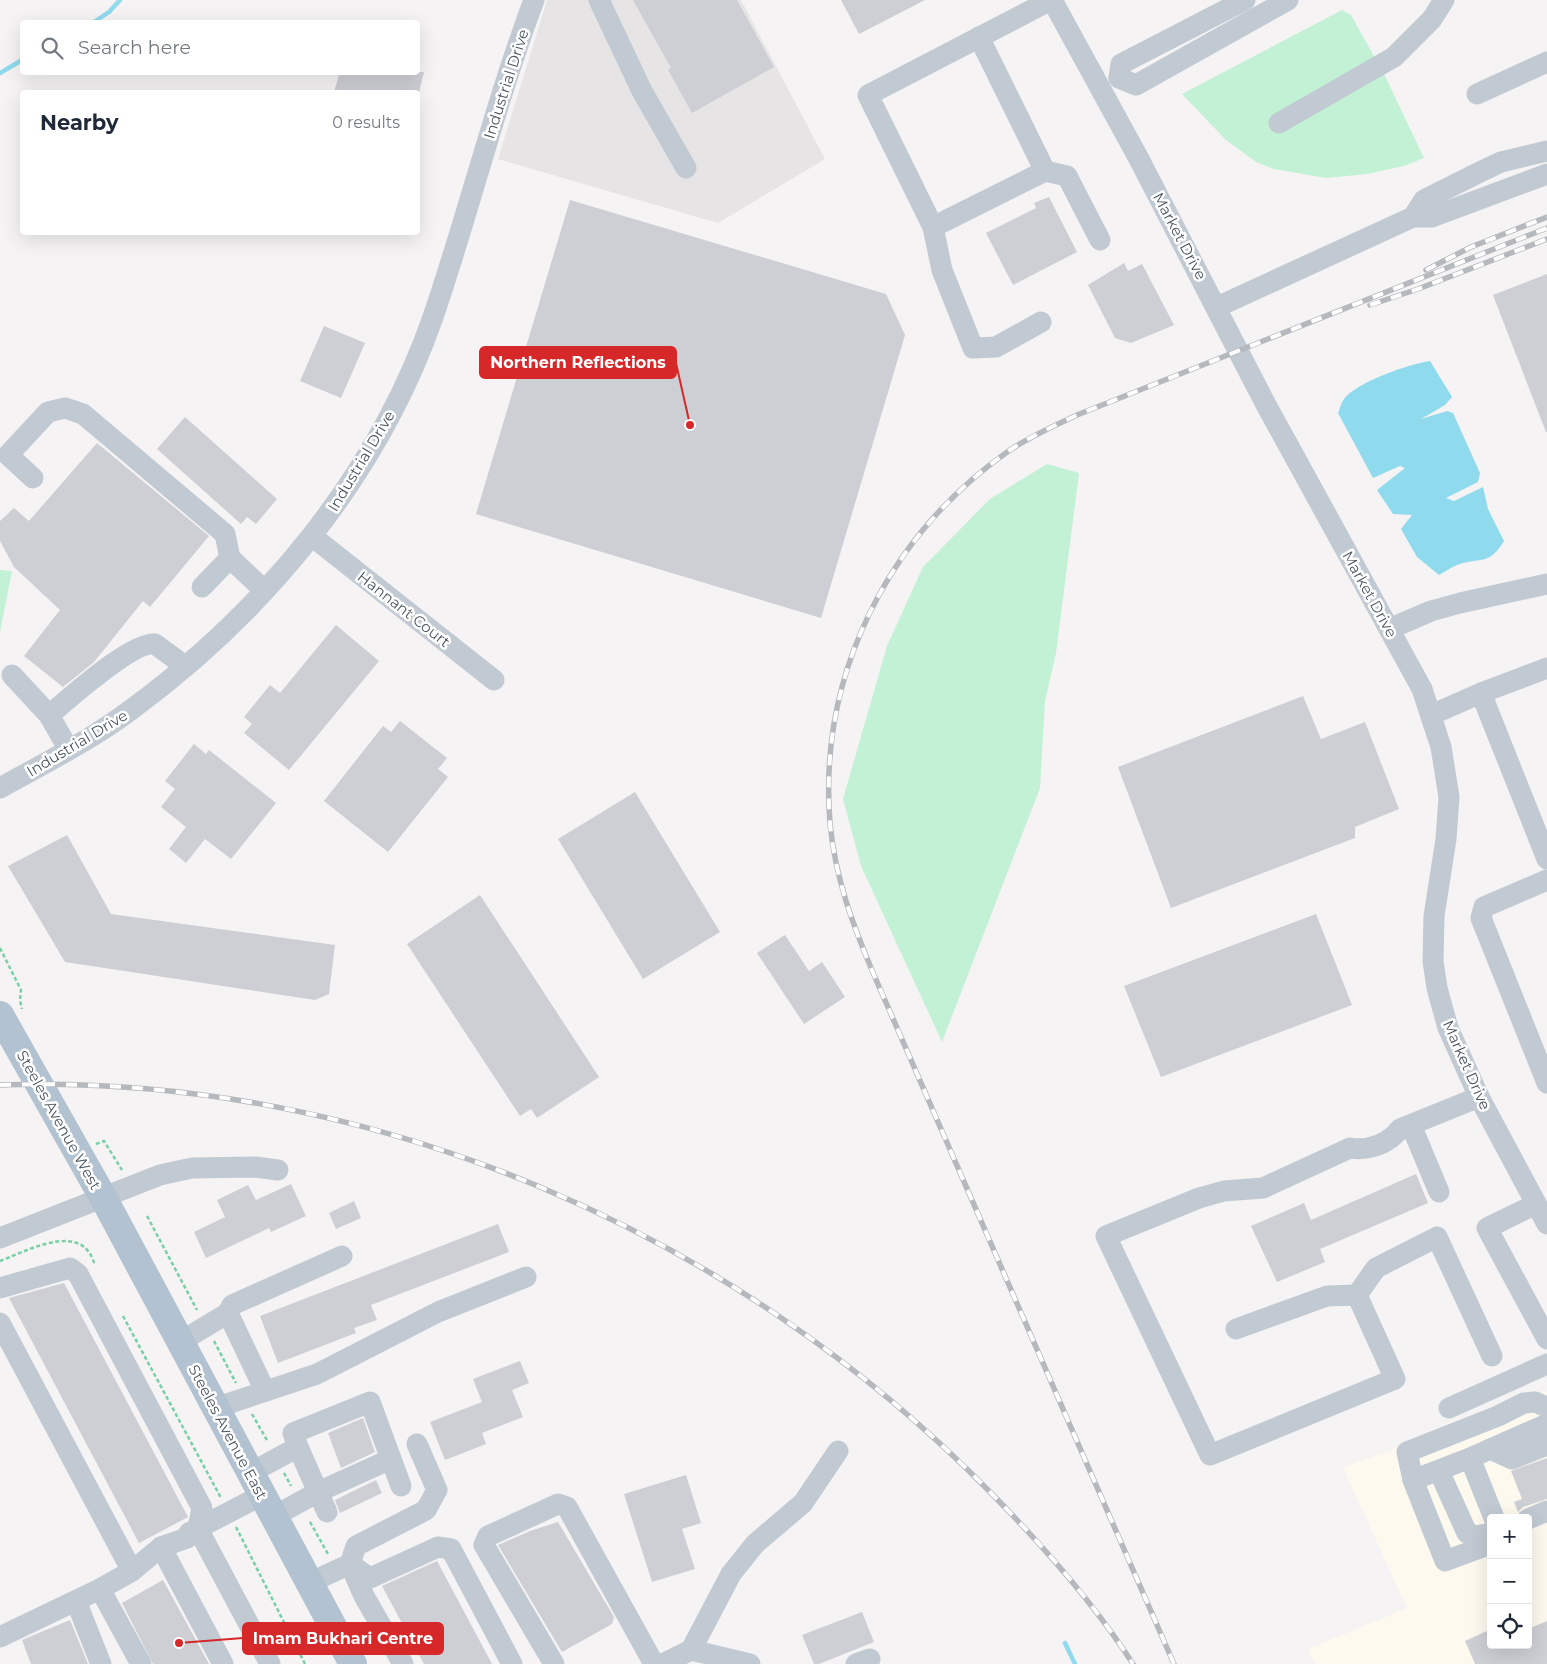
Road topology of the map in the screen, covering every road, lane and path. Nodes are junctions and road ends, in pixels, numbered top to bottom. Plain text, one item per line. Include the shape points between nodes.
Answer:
1 (534, 0) edge
2 (600, 0) edge
3 (1051, 0) edge
4 (1245, 0) edge
5 (1288, 0) edge
6 (1444, 0) edge
7 (979, 37) junction
8 (1547, 62) edge
9 (1119, 78) junction
10 (1100, 89) junction
11 (1477, 94) dead end
12 (1279, 123) dead end
13 (1547, 151) edge
14 (686, 168) dead end
15 (1046, 171) junction
16 (1547, 174) edge
17 (1413, 217) junction
18 (933, 227) junction
19 (1100, 240) dead end
20 (1217, 307) junction
21 (1041, 322) dead end
22 (33, 478) dead end
23 (313, 537) junction
24 (230, 558) junction
25 (1547, 584) edge
26 (202, 587) dead end
27 (264, 590) junction
28 (1389, 629) junction
29 (185, 666) junction
30 (1547, 668) edge
31 (12, 675) dead end
32 (494, 680) dead end
33 (1480, 693) junction
34 (49, 715) junction
35 (1431, 716) junction
36 (69, 750) junction
37 (0, 788) edge
38 (1547, 858) edge
39 (1547, 880) edge
40 (0, 948) edge
41 (21, 990) dead end
42 (0, 1015) edge
43 (1547, 1084) edge
44 (1479, 1097) junction
45 (1405, 1127) junction
46 (104, 1141) dead end
47 (278, 1170) dead end
48 (123, 1171) dead end
49 (1439, 1192) dead end
50 (104, 1199) junction
51 (1536, 1204) junction
52 (147, 1216) dead end
53 (1547, 1224) edge
54 (0, 1238) edge
55 (342, 1256) dead end
56 (0, 1261) edge
57 (97, 1268) dead end
58 (526, 1277) dead end
59 (0, 1288) edge
60 (1357, 1295) junction
61 (120, 1312) dead end
62 (228, 1313) junction
63 (0, 1323) edge
64 (206, 1326) junction
65 (1236, 1329) dead end
66 (1547, 1339) edge
67 (180, 1342) junction
68 (1492, 1356) dead end
69 (1547, 1364) edge
70 (265, 1391) junction
71 (244, 1399) junction
72 (215, 1408) junction
73 (1449, 1408) dead end
74 (1546, 1412) edge
75 (417, 1444) dead end
76 (1547, 1445) edge
77 (298, 1446) junction
78 (1490, 1449) junction
79 (838, 1451) dead end
80 (276, 1458) junction
81 (1470, 1458) junction
82 (391, 1459) junction
83 (1439, 1471) junction
84 (1413, 1480) junction
85 (401, 1486) dead end
86 (262, 1495) junction
87 (309, 1497) junction
88 (1547, 1511) edge
89 (327, 1512) dead end
90 (229, 1513) junction
91 (1492, 1514) edge
92 (1532, 1517) edge
93 (1547, 1524) edge
94 (1532, 1529) edge
95 (193, 1531) junction
96 (1487, 1534) edge
97 (165, 1545) junction
98 (1487, 1545) edge
99 (343, 1567) junction
100 (132, 1571) junction
101 (309, 1583) junction
102 (100, 1589) junction
103 (76, 1600) junction
104 (0, 1637) edge
105 (691, 1650) junction
106 (345, 1661) edge
107 (101, 1664) edge
108 (141, 1664) edge
109 (223, 1664) edge
110 (270, 1664) edge
111 (305, 1664) edge
112 (403, 1664) edge
113 (512, 1664) edge
114 (554, 1664) edge
115 (654, 1664) edge
116 (663, 1664) edge
117 (750, 1664) edge

1 - 23 street, Industrial Drive via 417,356 374,443
2 - 14 street via 642,91
3 - 7 street
3 - 10 street, Market Drive
4 - 9 street via 1121,64
5 - 9 street via 1136,85
6 - 12 street via 1432,19 1394,57
7 - 15 street
7 - 18 street via 868,95
8 - 11 street
9 - 10 street
10 - 20 street, Market Drive
13 - 17 street via 1500,162 1465,179 1424,200
15 - 18 street
15 - 19 street via 1067,176
16 - 17 street via 1432,217
17 - 20 street
18 - 21 street via 942,270 973,348 996,347
20 - 28 street, Market Drive via 1264,401
22 - 24 street via 8,455 48,412 65,408 83,414 225,534
23 - 27 street, Industrial Drive
23 - 32 street, Hannant Court
24 - 26 street
24 - 27 street
25 - 28 street via 1431,611
27 - 29 street, Industrial Drive
28 - 35 street, Market Drive via 1422,689
29 - 34 street via 155,644 142,645 120,658
29 - 36 street, Industrial Drive via 132,710
30 - 33 street
31 - 34 street
33 - 35 street
33 - 38 street
34 - 36 street
35 - 44 street, Market Drive via 1441,747 1449,797 1434,916 1433,961 1448,1028
36 - 37 street, Industrial Drive
39 - 43 street via 1484,907 1481,918
40 - 41 path
42 - 50 main road, Steeles Avenue West
44 - 45 street
44 - 51 street, Market Drive
45 - 49 street
45 - 60 street via 1392,1139 1364,1150 1350,1148 1263,1188 1224,1191 1199,1198 1106,1236 1210,1455 1396,1379
46 - 48 path
47 - 50 street via 192,1168 160,1175
50 - 54 street
50 - 67 main road, Steeles Avenue East
51 - 53 street, Market Drive
51 - 66 street via 1487,1228
52 - 64 path
55 - 62 street via 232,1305
56 - 57 path via 56,1241 76,1242 87,1250
58 - 70 street via 438,1312 317,1374
59 - 95 street via 70,1268 78,1274 202,1508
60 - 65 street via 1327,1296
60 - 68 street via 1376,1268 1437,1237
61 - 90 path
62 - 64 street
62 - 70 street
63 - 100 street
64 - 67 street
64 - 71 path
67 - 72 main road, Steeles Avenue East
69 - 73 street
70 - 71 street
71 - 72 street
71 - 80 path
72 - 86 main road, Steeles Avenue East
74 - 78 street
74 - 84 street via 1512,1419 1498,1416 1407,1452
75 - 99 street via 437,1490 426,1510 356,1546
76 - 78 street via 1512,1459
77 - 80 street
77 - 82 street via 293,1433 370,1402
77 - 87 street
78 - 81 street
79 - 105 street via 803,1502 755,1544 731,1574
80 - 86 street
80 - 87 path
81 - 83 street
81 - 91 street
82 - 85 street
82 - 87 street
83 - 84 street
83 - 96 street via 1467,1533 1476,1536
84 - 98 street via 1445,1561
86 - 87 street
86 - 90 street
86 - 101 main road, Steeles Avenue East
87 - 89 street
87 - 99 path
88 - 92 street
90 - 95 street
90 - 111 path
93 - 94 street
95 - 97 street via 183,1532
95 - 110 street
97 - 100 street
97 - 109 street
99 - 101 street
99 - 112 street via 364,1596
99 - 113 street via 370,1578 438,1546 451,1549
100 - 102 street
101 - 106 main road, Steeles Avenue East
102 - 103 street
102 - 108 street
103 - 104 street
103 - 107 street
105 - 116 street
105 - 117 street
114 - 115 street via 484,1545 488,1536 558,1504 567,1507

